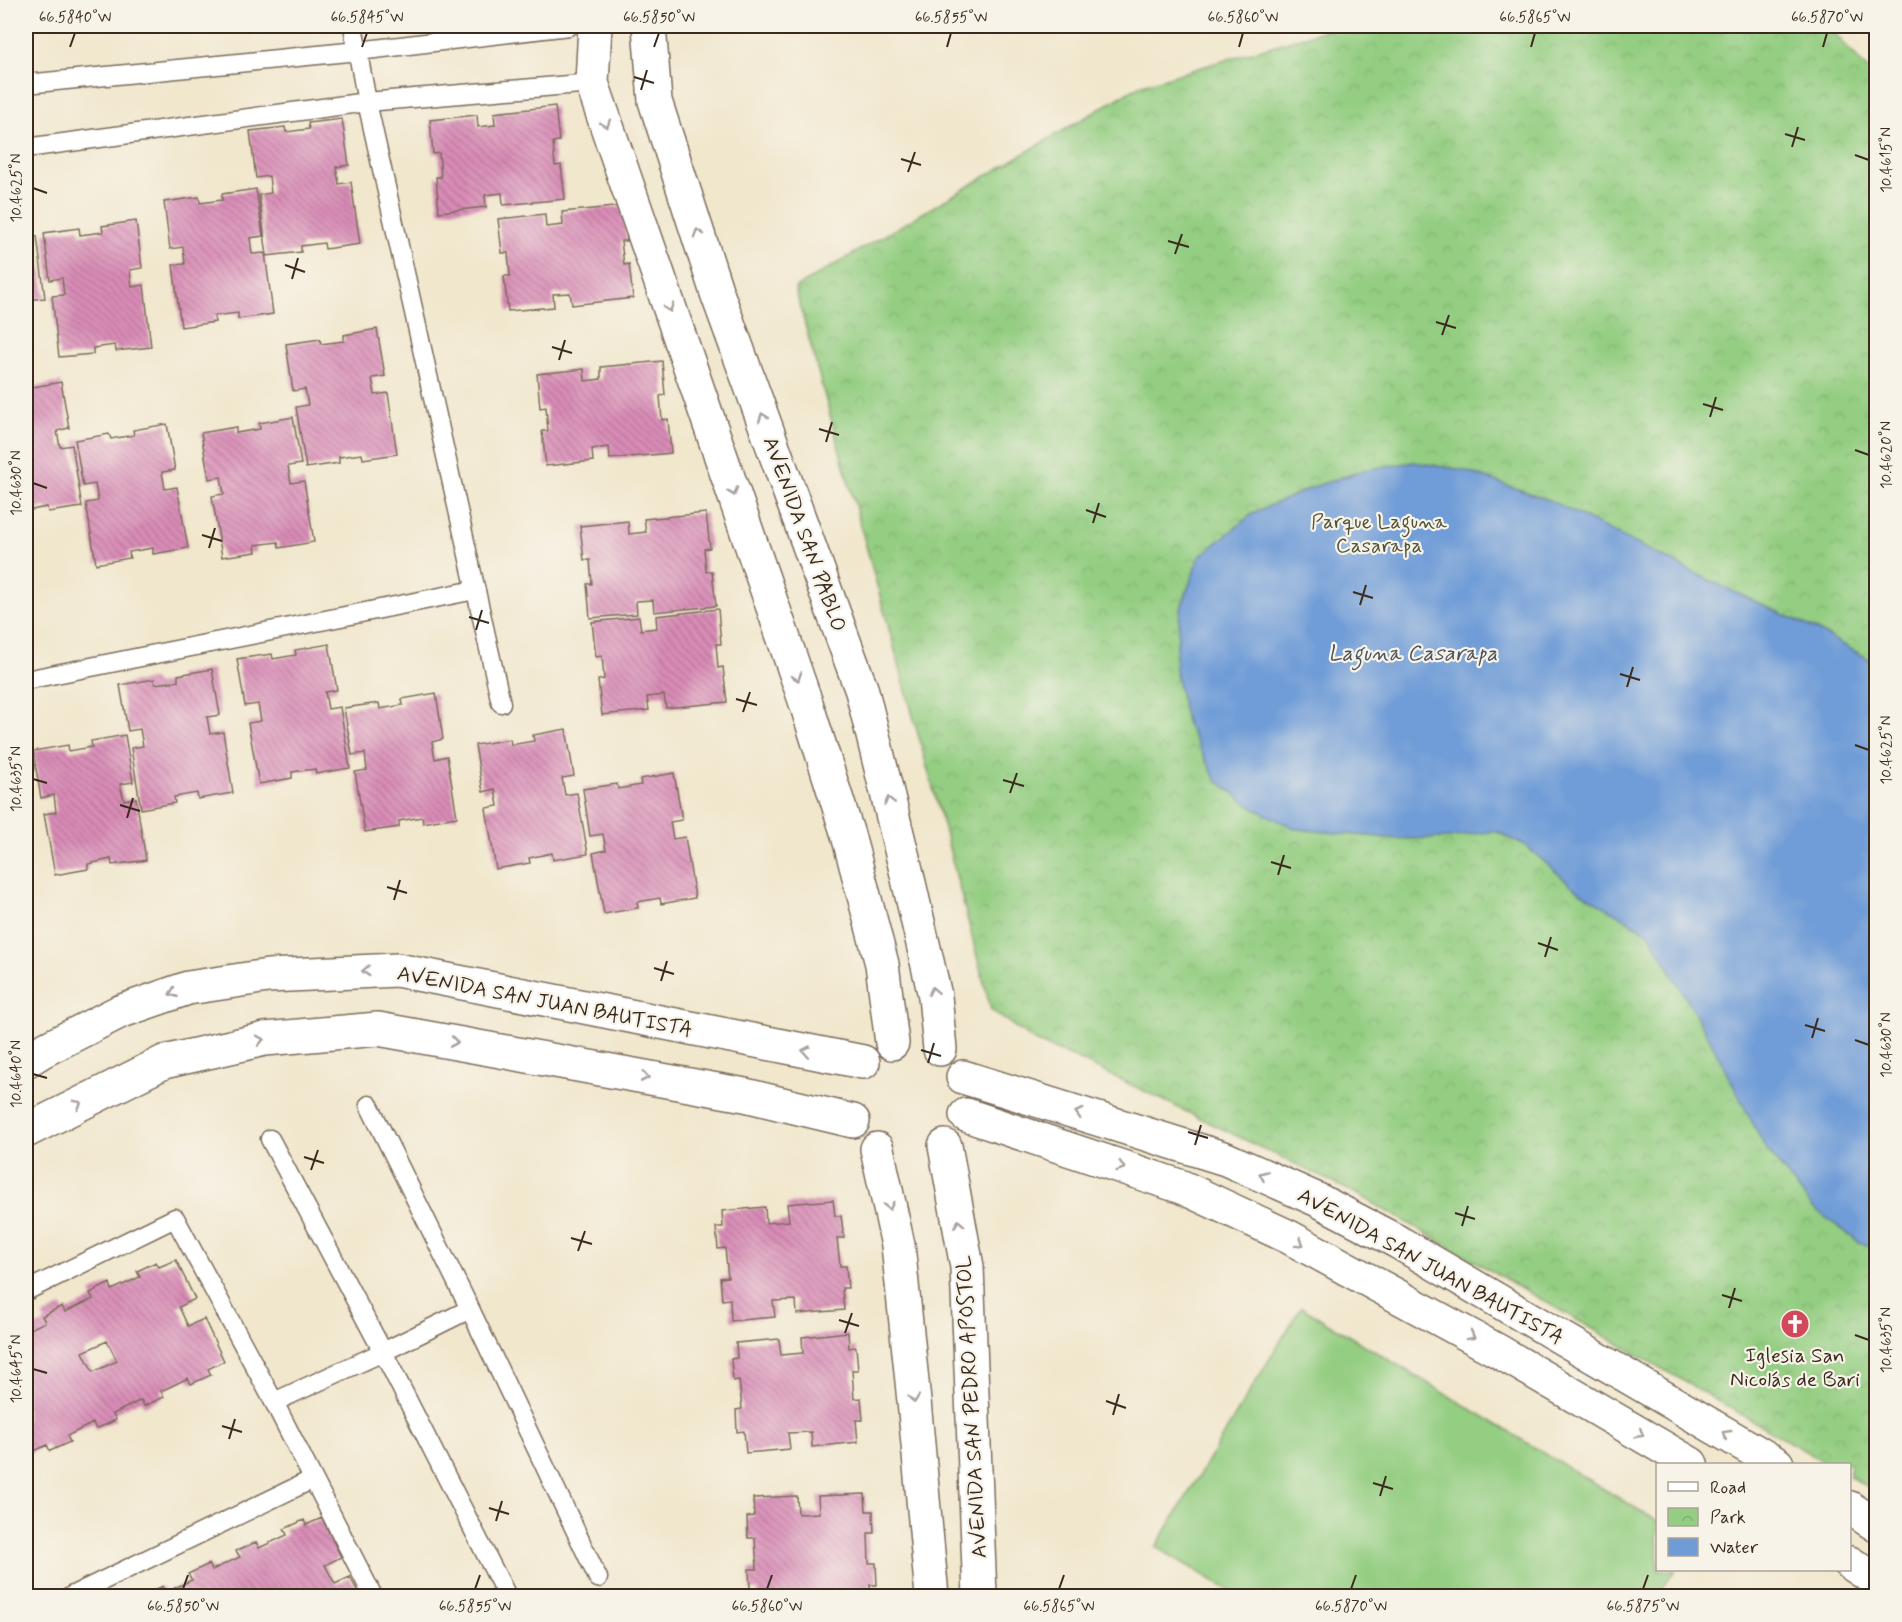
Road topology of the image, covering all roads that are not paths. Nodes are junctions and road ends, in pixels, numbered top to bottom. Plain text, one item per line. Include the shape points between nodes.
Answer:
1 (353, 26) edge
2 (570, 26) edge
3 (595, 26) edge
4 (649, 26) edge
5 (358, 51) junction
6 (592, 83) junction
7 (26, 84) edge
8 (367, 102) junction
9 (26, 147) edge
10 (475, 590) junction
11 (26, 680) edge
12 (501, 703) dead end
13 (892, 1043) junction
14 (940, 1049) junction
15 (26, 1061) edge
16 (863, 1062) junction
17 (963, 1077) junction
18 (369, 1106) dead end
19 (966, 1115) junction
20 (853, 1121) junction
21 (26, 1131) edge
22 (270, 1139) dead end
23 (877, 1149) junction
24 (925, 1154) junction
25 (26, 1291) edge
26 (470, 1309) junction
27 (383, 1352) junction
28 (274, 1402) junction
29 (1689, 1463) edge
30 (1775, 1463) edge
31 (313, 1479) junction
32 (1851, 1509) edge
33 (1876, 1525) edge
34 (1851, 1564) edge
35 (598, 1578) dead end
36 (1876, 1580) edge
37 (71, 1596) edge
38 (373, 1596) edge
39 (507, 1596) edge
40 (932, 1596) edge
41 (980, 1596) edge

1 - 5 lane
2 - 5 lane
3 - 6 street
14 -> 4 street, AVENIDA SAN PABLO via 935,996 862,691 717,293 655,101
5 - 7 lane
5 - 8 lane
6 - 8 lane
6 -> 13 street via 848,835 882,964
8 - 9 lane
8 - 10 lane
10 - 11 lane
10 - 12 lane
13 - 14 street via 909,1040
13 - 16 street
14 - 17 street
16 -> 15 street, AVENIDA SAN JUAN BAUTISTA via 397,970 268,976 188,988 119,1012
16 - 20 street via 850,1090
17 - 19 street via 968,1096
30 -> 17 street, AVENIDA SAN JUAN BAUTISTA via 1398,1242 1318,1200 1226,1159
18 - 26 lane
19 - 24 street via 958,1132
19 -> 29 street, AVENIDA SAN JUAN BAUTISTA via 1182,1187 1289,1237 1498,1351
21 -> 20 street via 164,1062 265,1039 378,1029 745,1095
20 - 23 street
22 - 27 lane
23 - 24 street via 893,1156
23 -> 40 street via 898,1245
41 -> 24 street, AVENIDA SAN PEDRO APOSTOL via 966,1268
25 - 28 lane via 175,1218
26 - 27 lane
26 - 35 lane
27 - 28 lane
27 - 39 lane
28 - 31 lane
31 - 37 lane
31 - 38 lane
32 - 33 street
34 - 36 street

